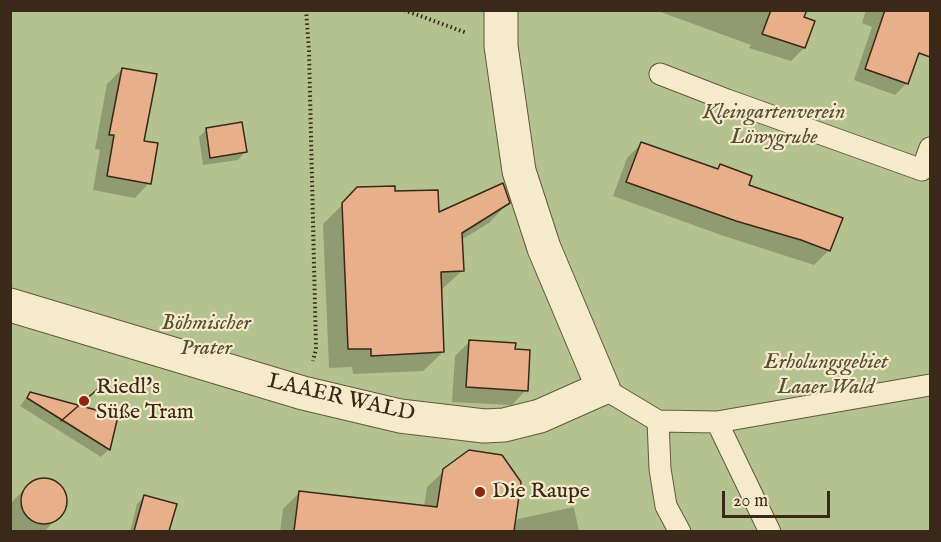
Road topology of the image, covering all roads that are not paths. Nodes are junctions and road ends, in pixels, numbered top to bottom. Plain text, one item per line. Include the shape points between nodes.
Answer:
1 (501, 10) edge
2 (660, 74) dead end
3 (930, 148) edge
4 (11, 308) edge
5 (930, 385) edge
6 (603, 388) junction
7 (658, 421) junction
8 (717, 422) junction
9 (680, 531) edge
10 (770, 531) edge

1 - 6 street via 501,46 519,171 544,248
2 - 3 lane via 922,170
4 - 6 street, LAAER WALD via 303,393 400,416 504,425 540,416
5 - 8 lane
6 - 7 lane
7 - 8 lane
7 - 9 lane via 666,506
8 - 10 lane

